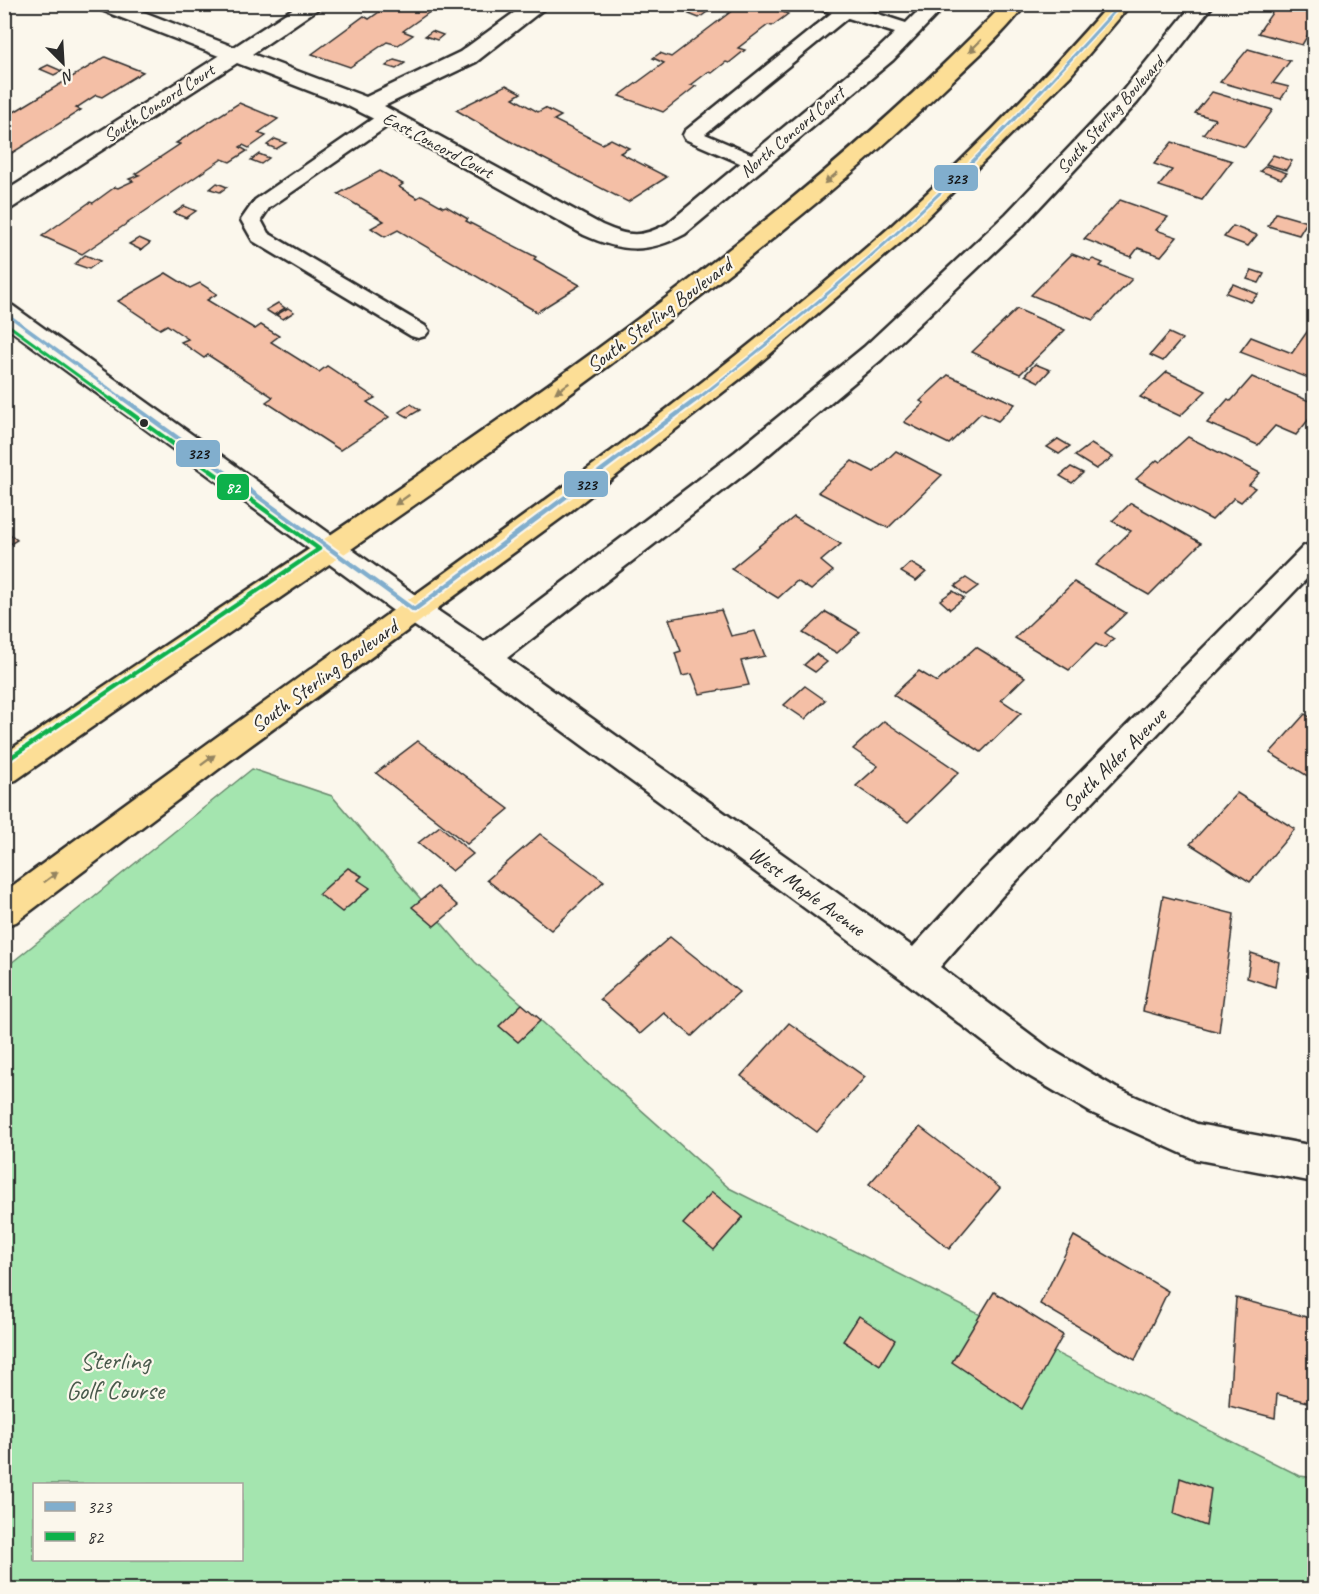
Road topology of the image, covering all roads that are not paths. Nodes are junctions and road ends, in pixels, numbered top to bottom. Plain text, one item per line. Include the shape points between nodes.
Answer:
1 (103, 4) edge
2 (315, 4) edge
3 (540, 4) edge
4 (824, 4) edge
5 (937, 4) edge
6 (1016, 4) edge
7 (1121, 4) edge
8 (1204, 4) edge
9 (845, 11) junction
10 (909, 31) junction
11 (234, 54) junction
12 (366, 106) junction
13 (388, 117) junction
14 (756, 163) junction
15 (4, 203) edge
16 (637, 244) joint
17 (4, 312) edge
18 (418, 331) dead end
19 (332, 549) junction
20 (1314, 553) edge
21 (414, 610) junction
22 (486, 658) junction
23 (4, 771) edge
24 (4, 912) edge
25 (916, 969) junction
26 (1314, 1164) edge

1 - 11 street, East Concord Court
2 - 11 street, South Concord Court
3 - 12 street via 468,57
4 - 9 street
5 - 10 street, North Concord Court
6 -> 19 main road, South Sterling Boulevard via 946,76 864,150 713,274 566,386
7 - 21 main road, South Sterling Boulevard via 989,145 898,232 741,365 558,506
8 - 22 street, South Sterling Boulevard via 1113,116 1015,219 873,353 745,459
9 - 10 street
9 - 14 lane via 692,135
10 - 14 street, North Concord Court
11 - 12 street, East Concord Court
11 - 15 street, South Concord Court
12 - 13 street, East Concord Court
13 - 16 street, East Concord Court via 593,230
13 - 18 lane via 262,204 251,220 260,237
14 - 16 street, North Concord Court via 676,229 660,239
17 - 19 street, West Maple Avenue
19 - 21 street, West Maple Avenue
19 - 23 main road, South Sterling Boulevard
20 - 25 street, South Alder Avenue via 990,886
21 - 22 street, West Maple Avenue
24 -> 21 main road, South Sterling Boulevard
22 - 25 street, West Maple Avenue
25 - 26 street, West Maple Avenue via 1037,1061 1103,1100 1194,1141

